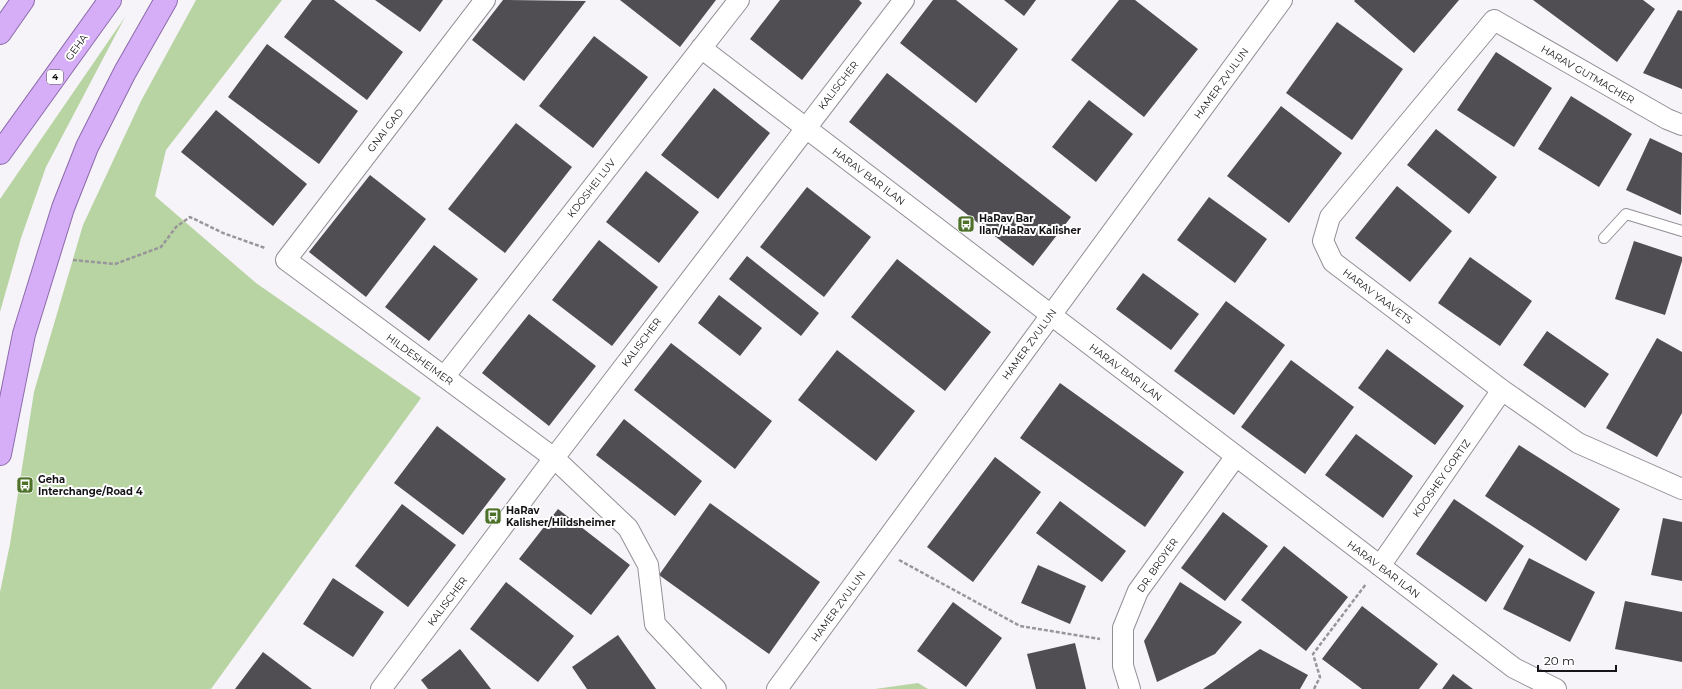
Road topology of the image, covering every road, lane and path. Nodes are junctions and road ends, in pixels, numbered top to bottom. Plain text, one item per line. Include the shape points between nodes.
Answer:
1 (23, 0) edge
2 (110, 0) edge
3 (166, 0) edge
4 (485, 0) edge
5 (739, 0) edge
6 (904, 0) edge
7 (1282, 0) edge
8 (1494, 20) joint
9 (0, 33) edge
10 (702, 48) junction
11 (1682, 125) edge
12 (805, 127) junction
13 (0, 153) edge
14 (1682, 232) edge
15 (1604, 238) dead end
16 (288, 257) junction
17 (68, 260) dead end
18 (1051, 315) junction
19 (444, 377) junction
20 (1502, 390) junction
21 (0, 454) edge
22 (1236, 456) junction
23 (554, 458) junction
24 (1682, 489) edge
25 (879, 549) junction
26 (1380, 566) junction
27 (1123, 643) junction
28 (383, 688) edge
29 (716, 689) edge
30 (777, 689) edge
31 (1130, 689) edge
32 (1314, 689) edge
33 (1556, 689) edge

1 - 9 highway
2 - 13 highway, GEHA / 4
3 - 21 highway via 87,146 64,208 24,334
4 - 16 street, GNAI GAD
5 - 10 street, KDOSHEI LUV
6 - 12 street, KALISCHER
7 - 18 street, HAMER ZVULUN
8 - 11 street, HARAV GUTMACHER via 1667,119
8 - 20 street, HARAV YAAVETS via 1330,217 1323,241 1333,262
10 - 12 street, HARAV BAR ILAN
10 - 19 street, KDOSHEI LUV
12 - 18 street, HARAV BAR ILAN
12 - 23 street, KALISCHER
14 - 15 lane via 1626,214
16 - 17 path via 190,218 176,227 161,247 115,264
16 - 19 street, HILDESHEIMER
18 - 22 street, HARAV BAR ILAN
18 - 25 street, HAMER ZVULUN
19 - 23 street, HILDESHEIMER
20 - 24 street, HARAV YAAVETS via 1578,443
20 - 26 street, KDOSHEY GORTIZ
22 - 26 street, HARAV BAR ILAN
22 - 27 street, DR. BROYER via 1138,591 1123,628
23 - 28 street, KALISCHER
23 - 29 street, HILDESHEIMER via 628,528 648,564 655,624
25 - 27 path via 1020,626
25 - 30 street, HAMER ZVULUN
26 - 32 path via 1313,654 1320,677
26 - 33 street, HARAV BAR ILAN via 1514,668
27 - 31 street, DR. BROYER via 1123,666

